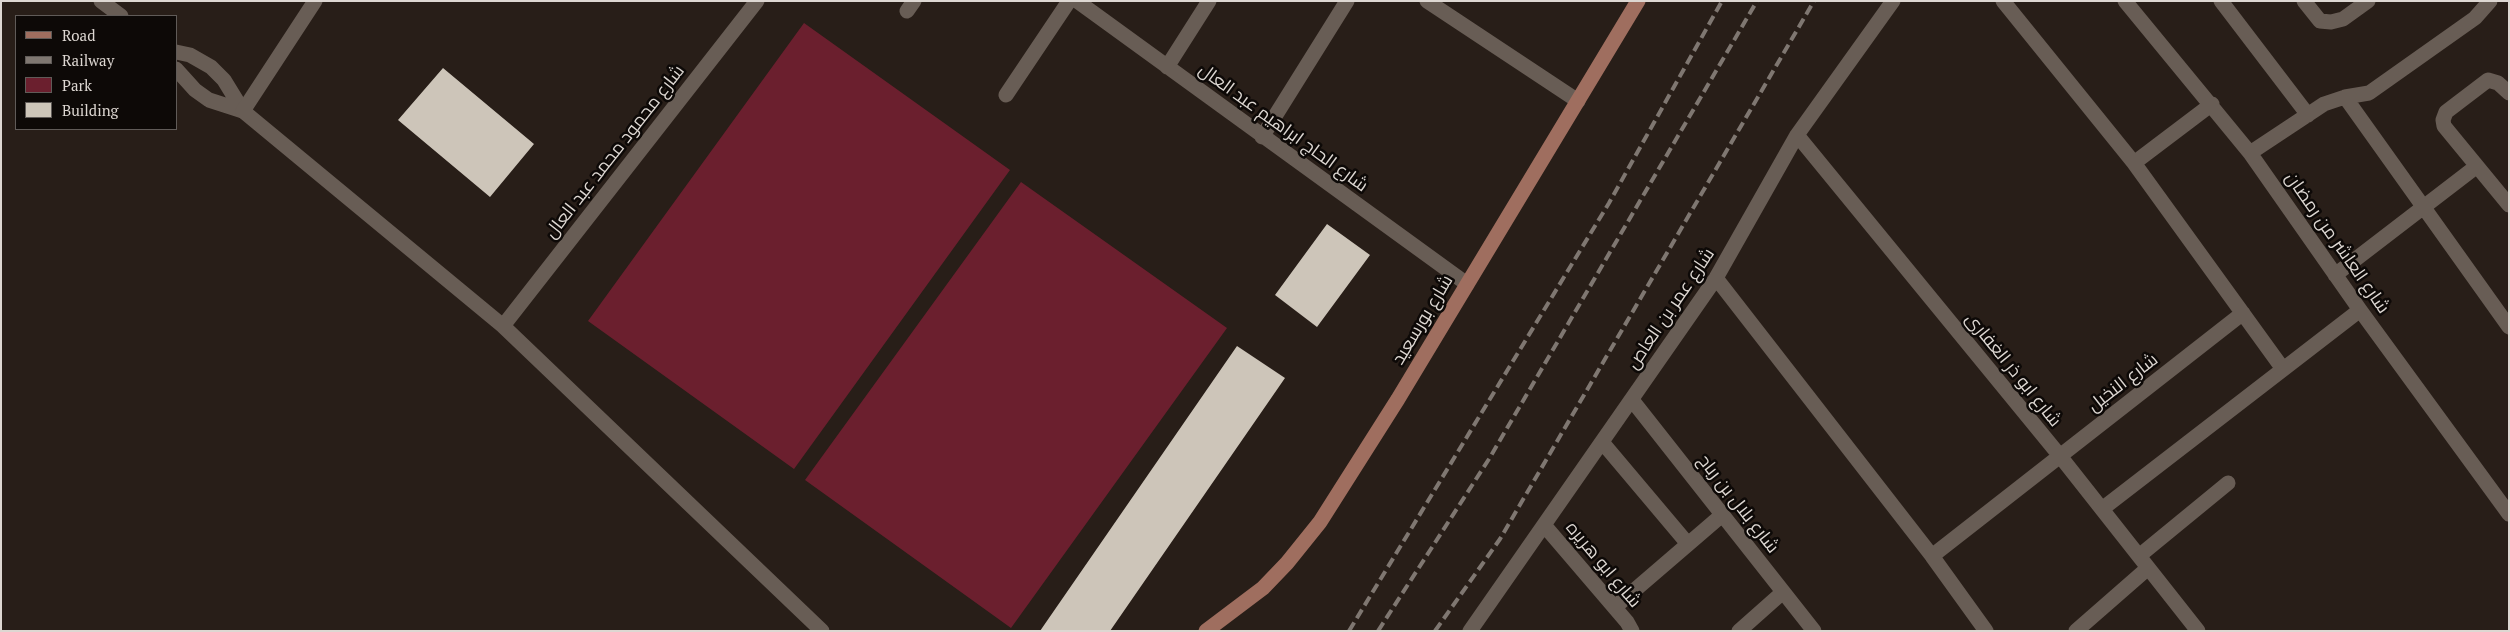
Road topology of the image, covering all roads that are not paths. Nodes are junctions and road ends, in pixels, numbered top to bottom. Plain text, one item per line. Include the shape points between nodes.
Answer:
1 (101, 1) edge
2 (315, 1) edge
3 (757, 1) edge
4 (1069, 1) edge
5 (1077, 1) edge
6 (1209, 1) edge
7 (1346, 1) edge
8 (1427, 1) edge
9 (1638, 1) edge
10 (1892, 1) edge
11 (2003, 1) edge
12 (2125, 1) edge
13 (2221, 1) edge
14 (2304, 1) edge
15 (2368, 1) edge
16 (2490, 1) edge
17 (120, 15) edge
18 (178, 52) edge
19 (1167, 67) junction
20 (178, 72) edge
21 (2509, 92) edge
22 (1006, 95) dead end
23 (2345, 97) junction
24 (1578, 101) junction
25 (2212, 104) junction
26 (243, 111) junction
27 (2308, 115) junction
28 (1797, 135) junction
29 (1262, 137) junction
30 (2250, 153) junction
31 (2134, 163) junction
32 (2477, 166) junction
33 (2509, 205) edge
34 (2423, 207) junction
35 (2335, 275) junction
36 (1716, 278) junction
37 (1467, 284) junction
38 (2360, 310) junction
39 (2242, 313) junction
40 (503, 326) junction
41 (2509, 327) edge
42 (2283, 369) junction
43 (1632, 400) junction
44 (1602, 442) junction
45 (2060, 456) junction
46 (2228, 483) dead end
47 (2102, 509) junction
48 (2509, 514) edge
49 (1722, 515) junction
50 (1544, 525) junction
51 (1688, 544) junction
52 (1932, 556) junction
53 (2143, 562) junction
54 (1784, 592) junction
55 (1615, 607) junction
56 (822, 631) edge
57 (1206, 631) edge
58 (1470, 631) edge
59 (1632, 631) edge
60 (1739, 631) edge
61 (1814, 631) edge
62 (1986, 631) edge
63 (2076, 631) edge
64 (2198, 631) edge

1 - 17 street
2 - 26 street
3 - 40 street, شارع محمود محمد عبد العال
4 - 22 street
5 - 19 street, شارع الحاج ابراهيم عبد العال
6 - 19 street
7 - 29 street
8 - 24 street
9 - 24 main road, شارع بورسعيد
10 - 28 street, شارع عمر بن العاص
11 - 31 street
12 - 25 street, شارع العاشر من رمضان
13 - 27 street
14 - 15 street via 2320,21 2331,22 2343,19
16 - 23 street via 2475,18 2369,92
18 - 26 street via 190,55 211,68 235,94
19 - 29 street, شارع الحاج ابراهيم عبد العال
20 - 26 street via 209,100
21 - 32 street via 2488,80 2444,116 2444,126
23 - 27 street via 2324,104
23 - 34 street
24 - 37 main road, شارع بورسعيد
25 - 30 street, شارع العاشر من رمضان
25 - 31 street
26 - 40 street
27 - 30 street
28 - 36 street, شارع عمر بن العاص
28 - 45 street, شارع ابو ذر الغفارى
29 - 37 street, شارع الحاج ابراهيم عبد العال
30 - 35 street, شارع العاشر من رمضان
31 - 39 street
32 - 33 street
32 - 34 street
34 - 35 street
34 - 41 street
35 - 38 street, شارع العاشر من رمضان
36 - 43 street, شارع عمر بن العاص
36 - 52 street
37 - 57 main road, شارع بورسعيد via 1320,522 1263,588
38 - 42 street
38 - 48 street, شارع العاشر من رمضان
39 - 42 street
39 - 45 street, شارع النخيل
40 - 56 street
42 - 47 street
43 - 44 street, شارع عمر بن العاص
43 - 49 street, شارع بلال بن رباح
44 - 50 street, شارع عمر بن العاص
44 - 51 street
45 - 47 street, شارع ابو ذر الغفارى
45 - 52 street, شارع النخيل
46 - 53 street
47 - 53 street, شارع ابو ذر الغفارى
49 - 51 street
49 - 54 street, شارع بلال بن رباح
50 - 55 street, شارع ابو هريره
50 - 58 street, شارع عمر بن العاص
51 - 55 street
52 - 62 street
53 - 63 street
53 - 64 street, شارع ابو ذر الغفارى
54 - 60 street
54 - 61 street, شارع بلال بن رباح
55 - 59 street, شارع ابو هريره

